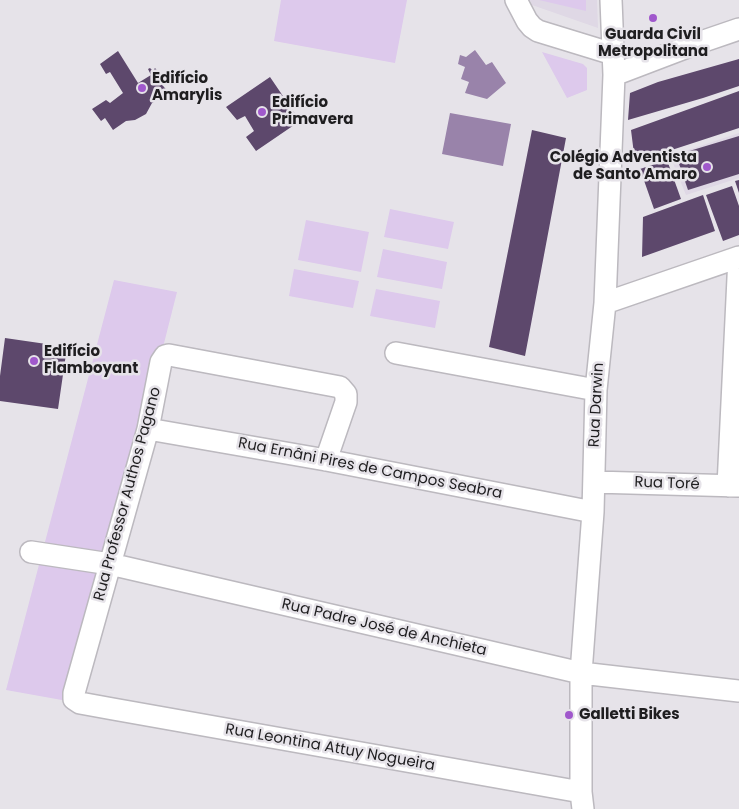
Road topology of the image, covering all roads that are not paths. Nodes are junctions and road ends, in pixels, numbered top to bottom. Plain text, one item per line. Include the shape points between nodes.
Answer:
1 (516, 0) edge
2 (611, 0) edge
3 (739, 29) edge
4 (614, 64) junction
5 (739, 257) edge
6 (605, 303) junction
7 (396, 353) dead end
8 (596, 390) junction
9 (148, 429) junction
10 (326, 460) junction
11 (594, 482) junction
12 (734, 486) edge
13 (593, 512) junction
14 (31, 552) dead end
15 (110, 564) junction
16 (581, 674) junction
17 (739, 690) edge
18 (80, 702) joint
19 (582, 801) edge

1 - 4 street via 527,21 538,32
2 - 4 street, Rua Darwin
3 - 4 street
4 - 6 street, Rua Darwin
5 - 6 street
5 - 12 street
6 - 8 street, Rua Darwin
7 - 8 street
8 - 11 street, Rua Darwin
9 - 10 street, Rua Ernâni Pires de Campos Seabra
9 - 10 street, Rua Professor Authos Pagano via 161,362 169,355 340,387 346,394 346,402
9 - 15 street, Rua Professor Authos Pagano
10 - 13 street, Rua Ernâni Pires de Campos Seabra
11 - 12 street, Rua Toré
11 - 13 street, Rua Darwin
13 - 16 street, Rua Darwin
14 - 15 street, Rua Padre José de Anchieta
15 - 16 street, Rua Padre José de Anchieta
15 - 18 street, Rua Professor Authos Pagano via 74,693 74,699
16 - 17 street, Rua Padre José de Anchieta
16 - 19 street, Rua Darwin
18 - 19 street, Rua Leontina Attuy Nogueira

